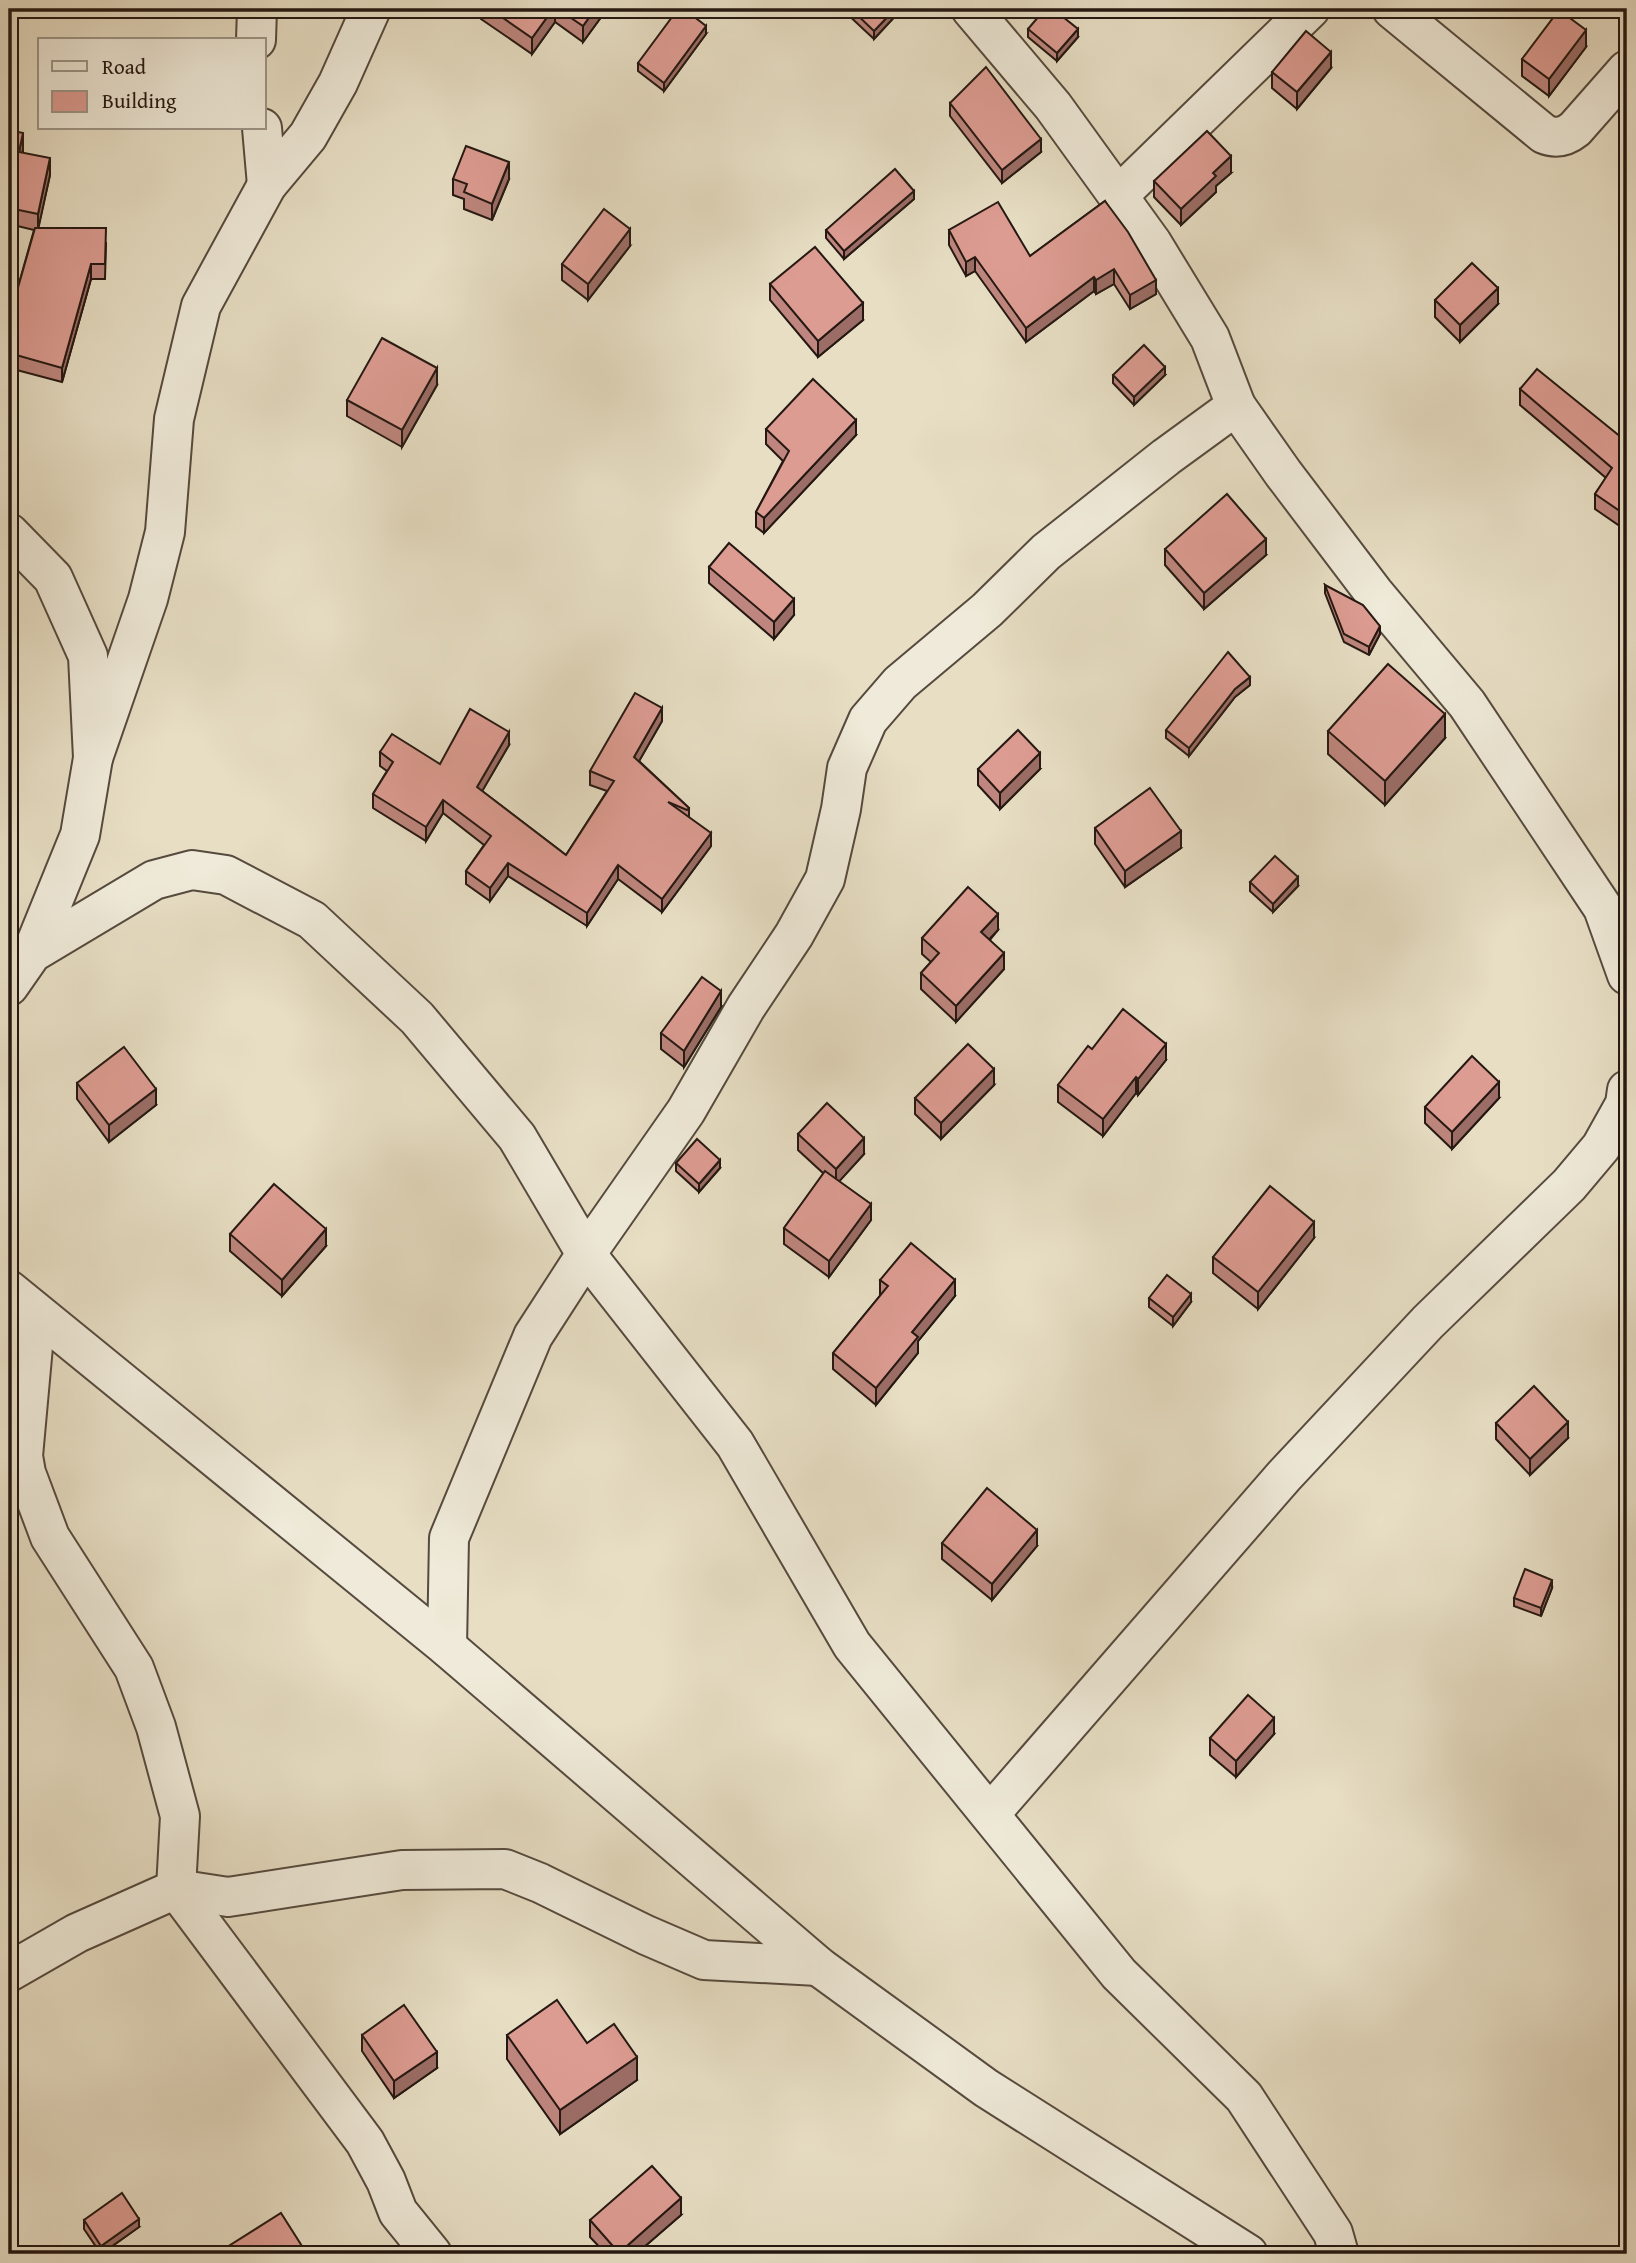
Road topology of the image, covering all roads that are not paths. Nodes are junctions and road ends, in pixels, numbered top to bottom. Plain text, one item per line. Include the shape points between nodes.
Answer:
1 (257, 9) edge
2 (371, 9) edge
3 (971, 9) edge
4 (1310, 9) edge
5 (1392, 9) edge
6 (256, 38) edge
7 (1627, 70) edge
8 (262, 130) edge
9 (267, 186) junction
10 (1118, 196) junction
11 (1236, 406) junction
12 (9, 533) edge
13 (93, 758) junction
14 (32, 954) junction
15 (1627, 975) edge
16 (9, 986) edge
17 (1627, 1090) edge
18 (586, 1254) junction
19 (22, 1302) edge
20 (447, 1647) junction
21 (990, 1814) junction
22 (176, 1889) junction
23 (818, 1966) junction
24 (9, 1972) edge
25 (432, 2254) edge
26 (1248, 2254) edge
27 (1339, 2254) edge

1 - 6 street
2 - 9 street via 338,83 308,135
3 - 10 street via 1053,106
4 - 10 street
5 - 7 street via 1553,137 1575,129
8 - 9 street
9 - 13 street via 201,306 174,419 165,532 148,599
10 - 11 street via 1210,338
11 - 15 street via 1374,593 1467,704 1603,908
11 - 18 street via 1046,552 987,610 900,683 868,720 847,768 825,879 686,1111
12 - 13 street via 53,578 88,656
13 - 14 street via 80,835
14 - 16 street
14 - 18 street via 154,880 192,870 226,875 312,920 417,1018 517,1137
17 - 21 street via 1625,1104 1601,1147 1569,1185 1428,1322 1284,1476
18 - 20 street via 533,1336 449,1538
18 - 21 street via 735,1444 852,1645
19 - 20 street
19 - 22 street via 26,1473 50,1537 134,1668 156,1727 180,1816
20 - 23 street
21 - 27 street via 1118,1974 1244,2096 1333,2233
22 - 23 street via 228,1897 402,1870 505,1869 704,1960
22 - 24 street via 77,1933
22 - 25 street via 365,2142 398,2212
23 - 26 street via 986,2088

